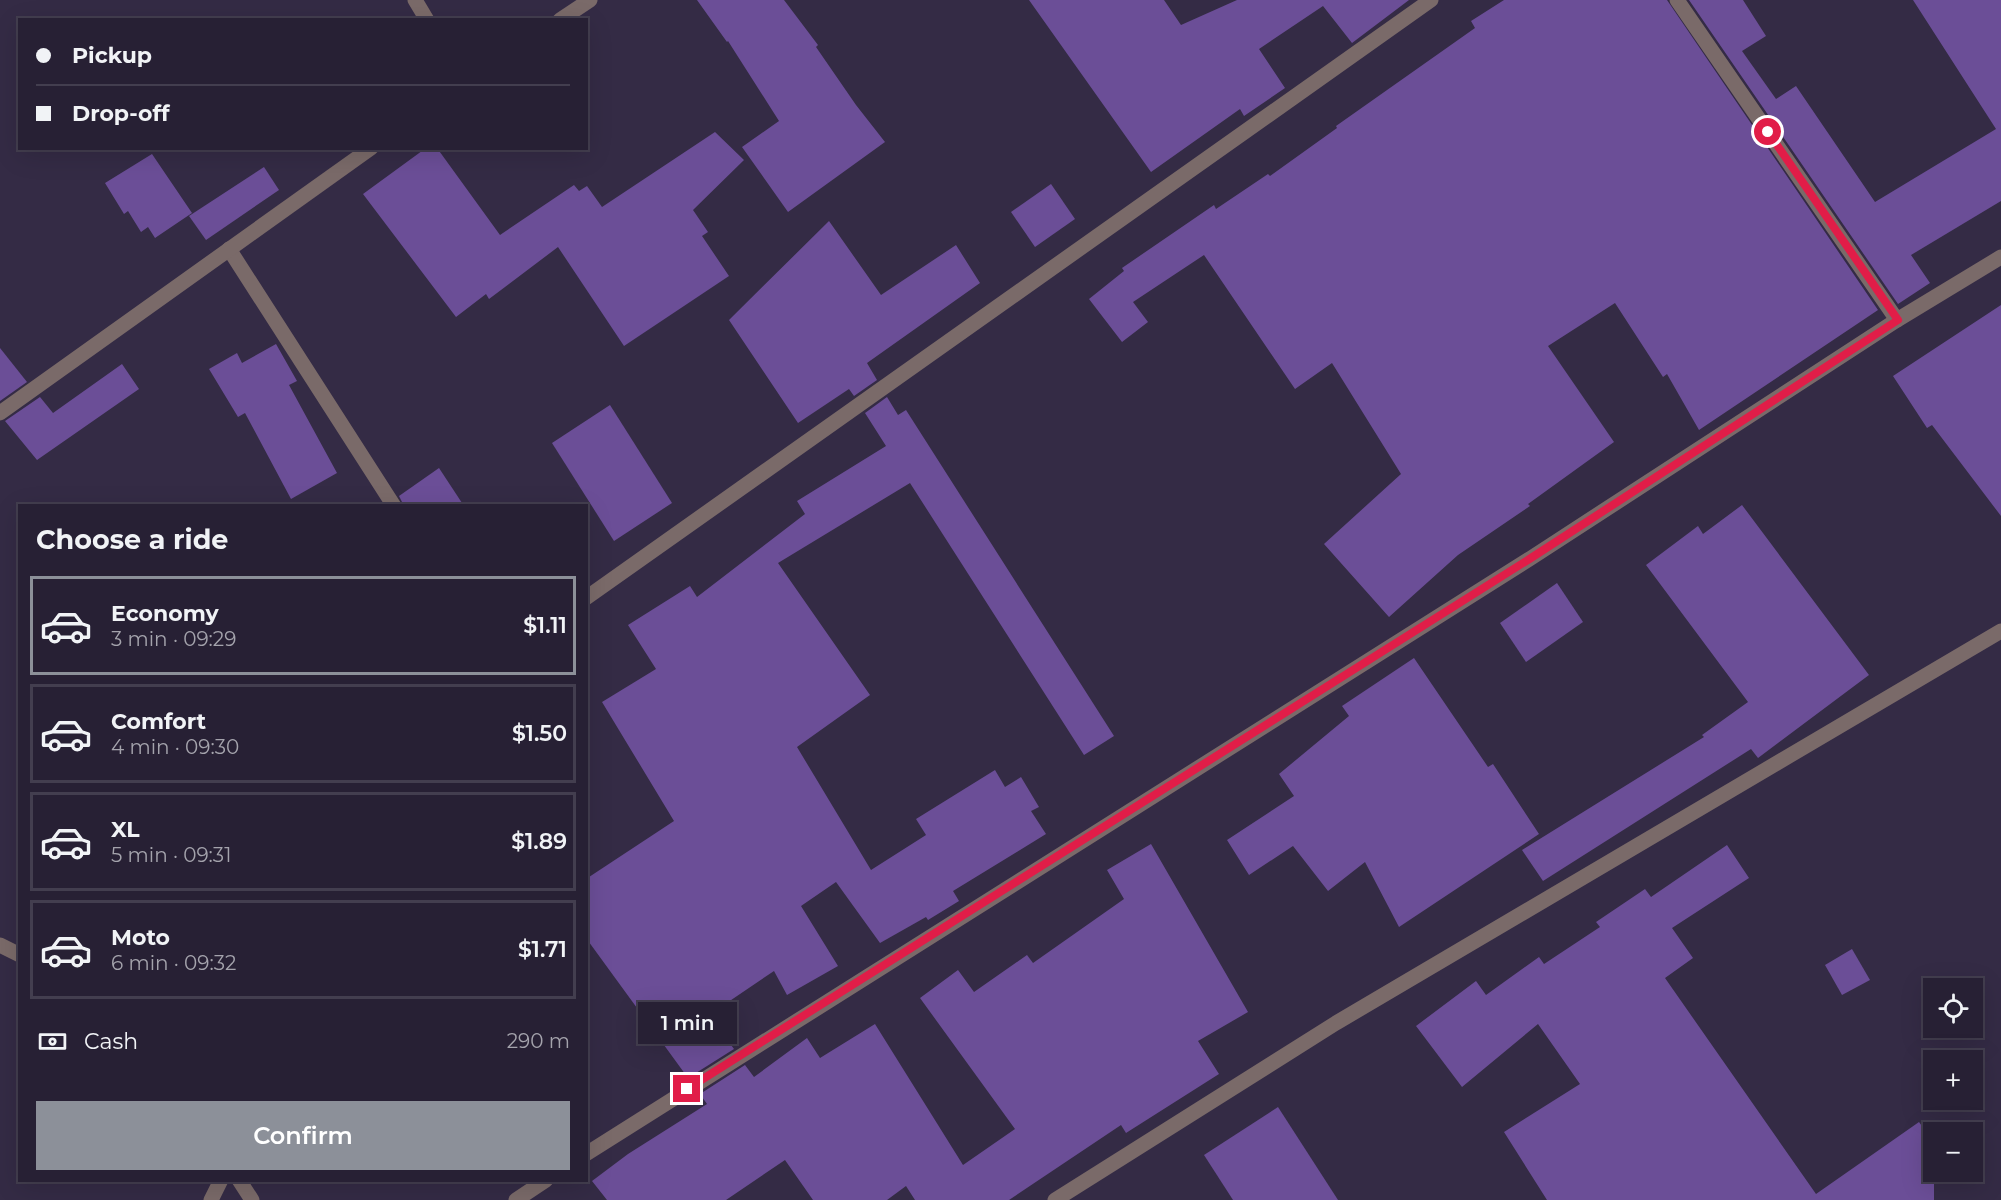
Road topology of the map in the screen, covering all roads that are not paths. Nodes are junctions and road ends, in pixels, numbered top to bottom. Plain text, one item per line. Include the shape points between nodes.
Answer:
1 (415, 0) edge
2 (590, 0) edge
3 (1431, 0) edge
4 (1677, 0) edge
5 (427, 18) edge
6 (563, 18) edge
7 (368, 150) edge
8 (229, 249) junction
9 (2001, 257) edge
10 (1898, 320) junction
11 (0, 413) edge
12 (393, 504) edge
13 (588, 597) edge
14 (2001, 631) edge
15 (0, 945) edge
16 (18, 954) edge
17 (588, 1153) edge
18 (220, 1182) edge
19 (240, 1182) edge
20 (543, 1182) edge
21 (211, 1200) edge
22 (252, 1200) edge
23 (516, 1200) edge
24 (1055, 1200) edge

1 - 5 street
2 - 6 street
3 - 13 street
4 - 10 street
7 - 8 street
8 - 11 street
8 - 12 street
9 - 10 street
10 - 17 street via 1531,558
14 - 24 street via 1336,1023
15 - 16 street
18 - 21 street
19 - 22 street
20 - 23 street

